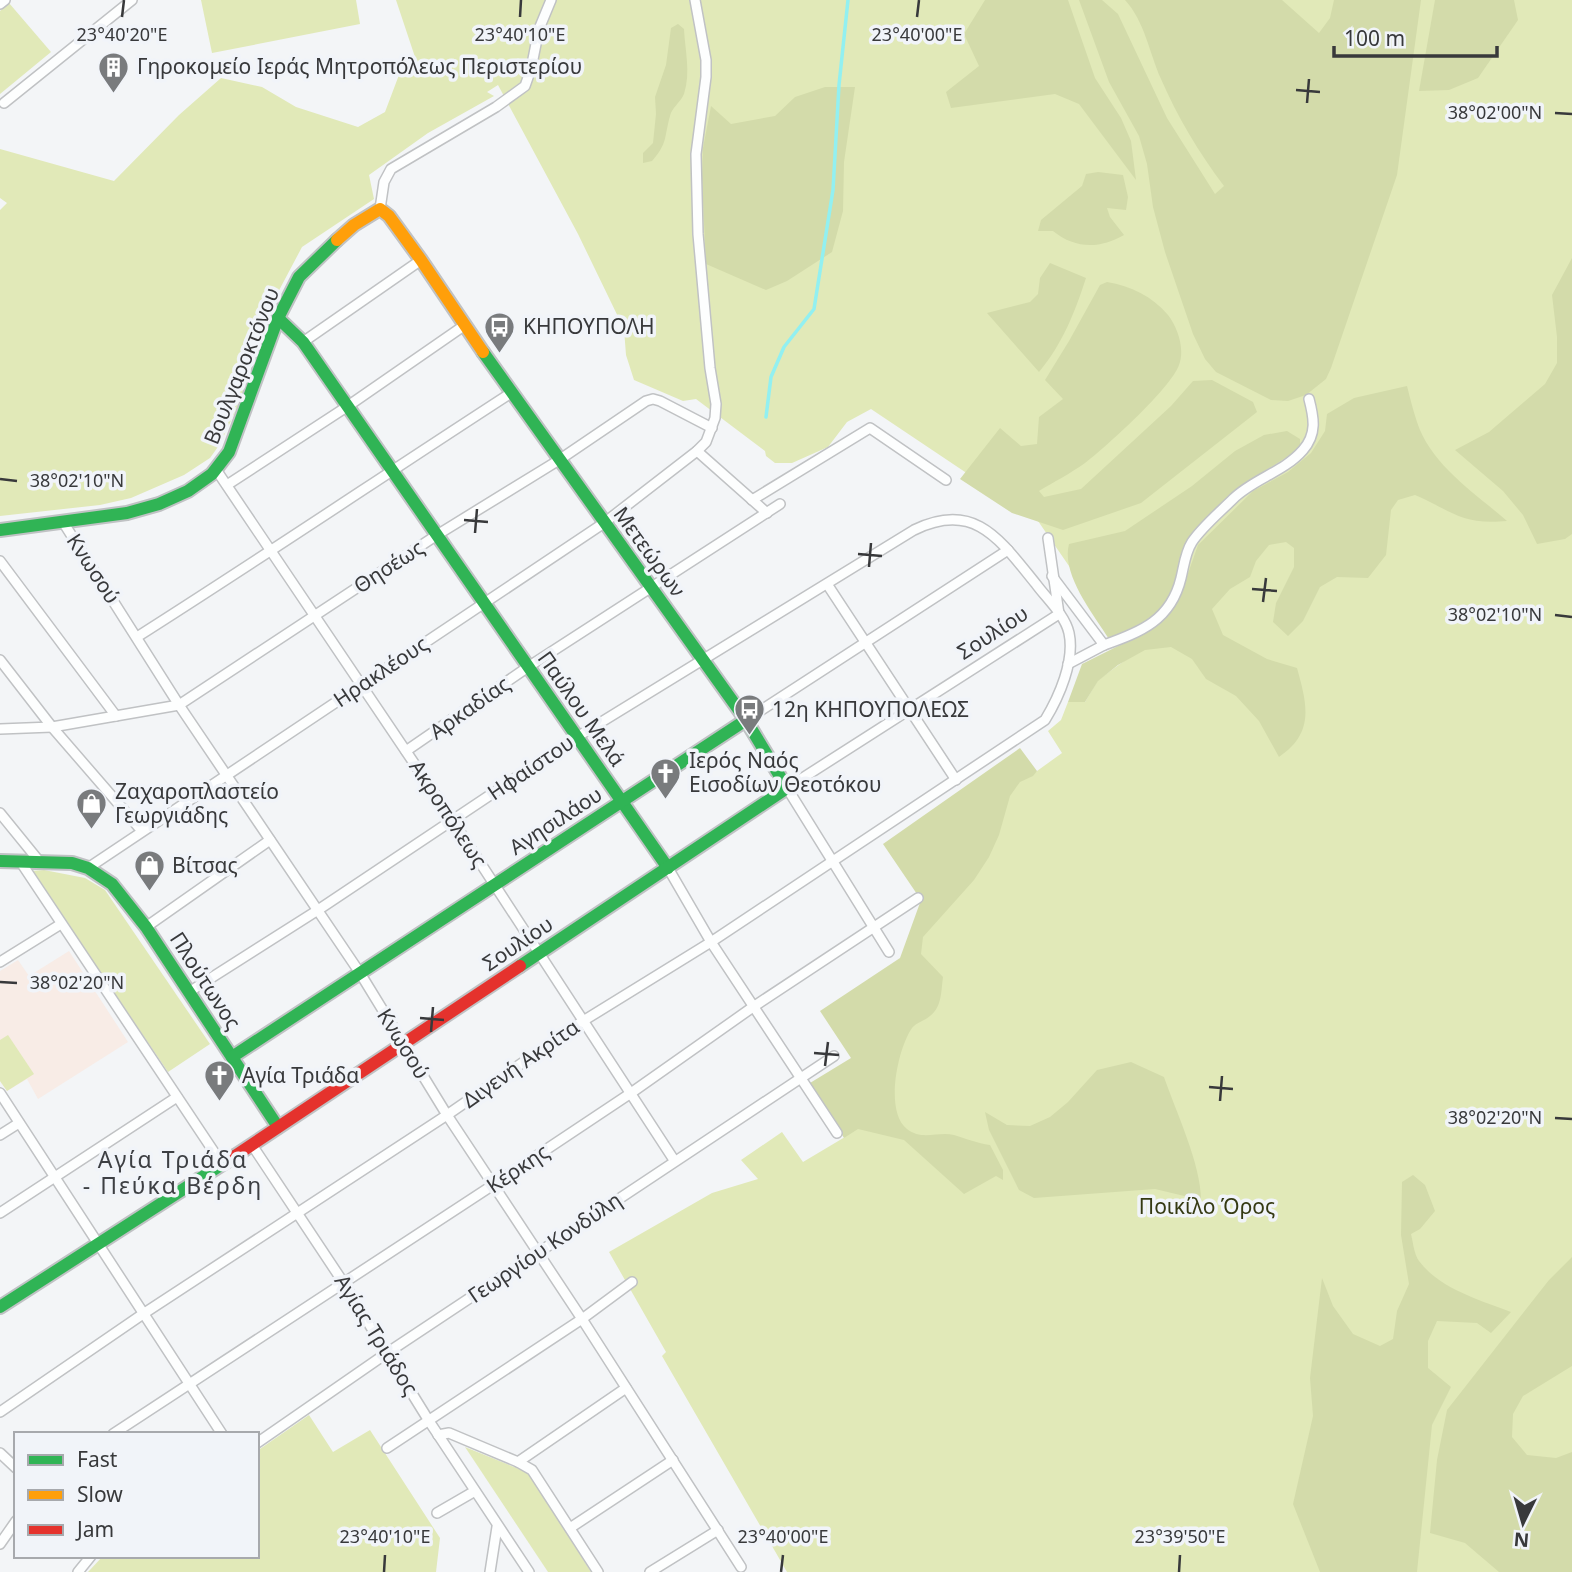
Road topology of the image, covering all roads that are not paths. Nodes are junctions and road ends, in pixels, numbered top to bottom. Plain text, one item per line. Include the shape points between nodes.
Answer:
1 (5, 0) edge
2 (132, 0) edge
3 (551, 0) edge
4 (695, 0) edge
5 (0, 4) edge
6 (4, 103) dead end
7 (380, 209) junction
8 (421, 260) junction
9 (278, 318) junction
10 (465, 325) junction
11 (303, 342) junction
12 (511, 393) junction
13 (1309, 399) dead end
14 (348, 407) junction
15 (712, 428) junction
16 (697, 452) junction
17 (559, 460) junction
18 (392, 470) junction
19 (218, 471) junction
20 (946, 480) dead end
21 (228, 485) junction
22 (752, 500) junction
23 (780, 505) dead end
24 (767, 513) junction
25 (63, 522) junction
26 (604, 523) junction
27 (0, 530) edge
28 (437, 536) junction
29 (1048, 538) dead end
30 (1008, 550) junction
31 (272, 552) junction
32 (0, 561) edge
33 (1051, 574) junction
34 (827, 584) junction
35 (652, 589) junction
36 (483, 602) junction
37 (1059, 614) junction
38 (315, 615) junction
39 (137, 637) junction
40 (866, 643) junction
41 (1104, 645) junction
42 (702, 659) junction
43 (0, 660) edge
44 (1068, 663) junction
45 (528, 667) junction
46 (362, 685) junction
47 (179, 705) junction
48 (910, 710) junction
49 (116, 716) junction
50 (746, 720) junction
51 (52, 727) junction
52 (0, 729) edge
53 (577, 737) junction
54 (407, 751) junction
55 (228, 775) junction
56 (956, 780) junction
57 (787, 788) junction
58 (621, 801) junction
59 (0, 813) edge
60 (453, 821) junction
61 (142, 831) junction
62 (270, 840) junction
63 (0, 861) edge
64 (20, 861) junction
65 (39, 861) junction
66 (834, 861) junction
67 (88, 868) junction
68 (667, 868) junction
69 (495, 885) junction
70 (918, 898) dead end
71 (318, 910) junction
72 (61, 924) junction
73 (146, 927) junction
74 (875, 928) junction
75 (710, 942) junction
76 (890, 952) dead end
77 (539, 953) junction
78 (0, 962) edge
79 (360, 973) junction
80 (189, 992) junction
81 (753, 1007) junction
82 (583, 1021) junction
83 (402, 1044) junction
84 (834, 1056) dead end
85 (232, 1057) junction
86 (802, 1078) junction
87 (0, 1093) edge
88 (631, 1093) junction
89 (177, 1097) junction
90 (447, 1115) junction
91 (19, 1123) junction
92 (278, 1127) junction
93 (837, 1133) dead end
94 (0, 1135) edge
95 (252, 1145) junction
96 (674, 1160) junction
97 (222, 1164) junction
98 (54, 1177) junction
99 (493, 1185) junction
100 (0, 1213) edge
101 (296, 1213) junction
102 (98, 1244) junction
103 (538, 1254) junction
104 (344, 1282) junction
105 (632, 1282) dead end
106 (0, 1307) edge
107 (143, 1314) junction
108 (582, 1319) junction
109 (387, 1353) junction
110 (189, 1383) junction
111 (626, 1388) junction
112 (0, 1412) edge
113 (429, 1421) junction
114 (116, 1432) edge
115 (221, 1432) edge
116 (438, 1435) junction
117 (259, 1442) edge
118 (387, 1448) dead end
119 (0, 1453) edge
120 (673, 1460) junction
121 (518, 1462) junction
122 (14, 1466) edge
123 (475, 1491) junction
124 (437, 1513) dead end
125 (14, 1524) edge
126 (497, 1527) junction
127 (570, 1528) junction
128 (718, 1530) junction
129 (0, 1544) edge
130 (89, 1558) edge
131 (741, 1567) dead end
132 (78, 1572) edge
133 (490, 1572) edge
134 (528, 1572) edge
135 (597, 1572) edge
136 (650, 1572) edge

1 - 5 street
2 - 6 street
3 - 7 street via 525,86 391,169
4 - 15 street via 706,60 696,168 698,234 716,404
7 - 8 street, Μετεώρων
7 - 9 street, Βουλγαροκτόνου via 354,225 307,267
8 - 10 street, Μετεώρων
8 - 11 street
9 - 11 street, Παύλου Μελά
9 - 19 street, Βουλγαροκτόνου via 234,440
10 - 12 street, Μετεώρων
10 - 14 street
11 - 14 street, Παύλου Μελά
12 - 17 street, Μετεώρων
12 - 18 street
13 - 41 street via 1315,421 1304,449 1236,496 1192,542 1170,605 1157,620 1140,632
14 - 18 street, Παύλου Μελά
14 - 21 street
15 - 16 street
15 - 17 street, Θησέως via 653,399
16 - 22 street
16 - 26 street, Ηρακλέους
17 - 26 street, Μετεώρων
17 - 28 street, Θησέως
18 - 28 street, Παύλου Μελά
18 - 31 street
19 - 21 street, Ακροπόλεως
19 - 25 street, Βουλγαροκτόνου via 169,500
20 - 22 street via 870,428
21 - 31 street, Ακροπόλεως
22 - 24 street
23 - 24 street, Αρκαδίας
24 - 35 street, Αρκαδίας
25 - 27 street, Βουλγαροκτόνου
25 - 39 street, Κνωσού
26 - 35 street, Μετεώρων
26 - 36 street, Ηρακλέους
28 - 36 street, Παύλου Μελά
28 - 38 street, Θησέως
29 - 33 street
30 - 34 street, Ηφαίστου via 974,522 955,518 932,521
30 - 37 street, Ηφαίστου
30 - 40 street, Αγησιλάου
31 - 38 street, Ακροπόλεως
31 - 39 street
32 - 49 street
33 - 37 street
33 - 41 street
34 - 40 street
34 - 42 street, Ηφαίστου
35 - 42 street, Μετεώρων
35 - 45 street, Αρκαδίας
36 - 45 street, Παύλου Μελά
36 - 46 street, Ηρακλέους
37 - 44 street via 1069,633
37 - 48 street, Σουλίου
38 - 46 street, Ακροπόλεως
38 - 47 street, Θησέως
39 - 47 street, Κνωσού
40 - 48 street
40 - 50 street, Αγησιλάου
41 - 44 street
42 - 50 street, Μετεώρων
42 - 53 street, Ηφαίστου
43 - 51 street
44 - 56 street, Διγενή Ακρίτα via 1045,720
45 - 53 street, Παύλου Μελά
45 - 54 street, Αρκαδίας
46 - 54 street, Ακροπόλεως
46 - 55 street, Ηρακλέους
47 - 49 street, Θησέως
47 - 55 street, Κνωσού
48 - 56 street
48 - 57 street, Σουλίου
49 - 51 street, Θησέως
50 - 57 street, Μετεώρων
50 - 58 street, Αγησιλάου
51 - 52 street, Θησέως
51 - 61 street
53 - 58 street, Παύλου Μελά
53 - 60 street, Ηφαίστου
54 - 60 street, Ακροπόλεως
55 - 61 street, Ηρακλέους
55 - 62 street, Κνωσού
56 - 66 street, Διγενή Ακρίτα
57 - 66 street, Μετεώρων
57 - 68 street, Σουλίου
58 - 68 street, Παύλου Μελά
58 - 69 street, Αγησιλάου
59 - 65 street
60 - 69 street, Ακροπόλεως
60 - 71 street, Ηφαίστου
61 - 67 street, Ηρακλέους
62 - 71 street, Κνωσού
62 - 73 street
63 - 64 street
64 - 65 street
64 - 72 street
65 - 67 street
66 - 74 street, Μετεώρων
66 - 75 street, Διγενή Ακρίτα
67 - 73 street, Πλούτωνος via 113,884
68 - 75 street, Παύλου Μελά
68 - 77 street, Σουλίου
69 - 77 street, Ακροπόλεως
69 - 79 street, Αγησιλάου
70 - 74 street, Κέρκης
71 - 79 street, Κνωσού
71 - 80 street, Ηφαίστου
72 - 78 street
72 - 89 street
73 - 80 street, Πλούτωνος
74 - 76 street, Μετεώρων
74 - 81 street, Κέρκης
75 - 81 street, Παύλου Μελά
75 - 82 street, Διγενή Ακρίτα
77 - 82 street, Ακροπόλεως
77 - 83 street, Σουλίου
79 - 83 street, Κνωσού
79 - 85 street, Αγησιλάου
80 - 85 street, Πλούτωνος
81 - 86 street, Παύλου Μελά
81 - 88 street, Κέρκης
82 - 88 street, Ακροπόλεως
82 - 90 street, Διγενή Ακρίτα
83 - 90 street, Κνωσού
83 - 92 street, Σουλίου
84 - 86 street, Γεωργίου Κονδύλη
85 - 92 street, Πλούτωνος
86 - 93 street, Παύλου Μελά
86 - 96 street, Γεωργίου Κονδύλη
87 - 91 street
88 - 96 street, Ακροπόλεως
88 - 99 street, Κέρκης
89 - 97 street
89 - 98 street
90 - 99 street, Κνωσού
90 - 101 street, Διγενή Ακρίτα
91 - 94 street
91 - 98 street
92 - 95 street, Σουλίου
95 - 97 street, Σουλίου
95 - 101 street, Αγίας Τριάδος
96 - 103 street, Γεωργίου Κονδύλη
97 - 102 street, Σουλίου
98 - 100 street
98 - 102 street
99 - 103 street, Κνωσού
99 - 104 street, Κέρκης
101 - 104 street, Αγίας Τριάδος
101 - 107 street, Διγενή Ακρίτα
102 - 106 street, Σουλίου
102 - 107 street
103 - 108 street, Κνωσού
103 - 109 street, Γεωργίου Κονδύλη
104 - 109 street, Αγίας Τριάδος
104 - 110 street, Κέρκης
105 - 108 street
107 - 110 street
107 - 112 street, Διγενή Ακρίτα
108 - 111 street, Κνωσού
108 - 113 street
109 - 113 street, Αγίας Τριάδος
109 - 117 street, Γεωργίου Κονδύλη
110 - 114 street, Κέρκης
110 - 115 street
111 - 120 street, Κνωσού
111 - 121 street
113 - 116 street, Αγίας Τριάδος
113 - 118 street
116 - 121 street via 449,1433
116 - 123 street, Αγίας Τριάδος
119 - 122 street
120 - 127 street
120 - 128 street, Κνωσού
121 - 127 street via 532,1470
123 - 124 street
123 - 126 street, Αγίας Τριάδος
125 - 129 street
126 - 133 street
126 - 134 street, Αγίας Τριάδος
127 - 135 street
128 - 131 street, Κνωσού
128 - 136 street
130 - 132 street

